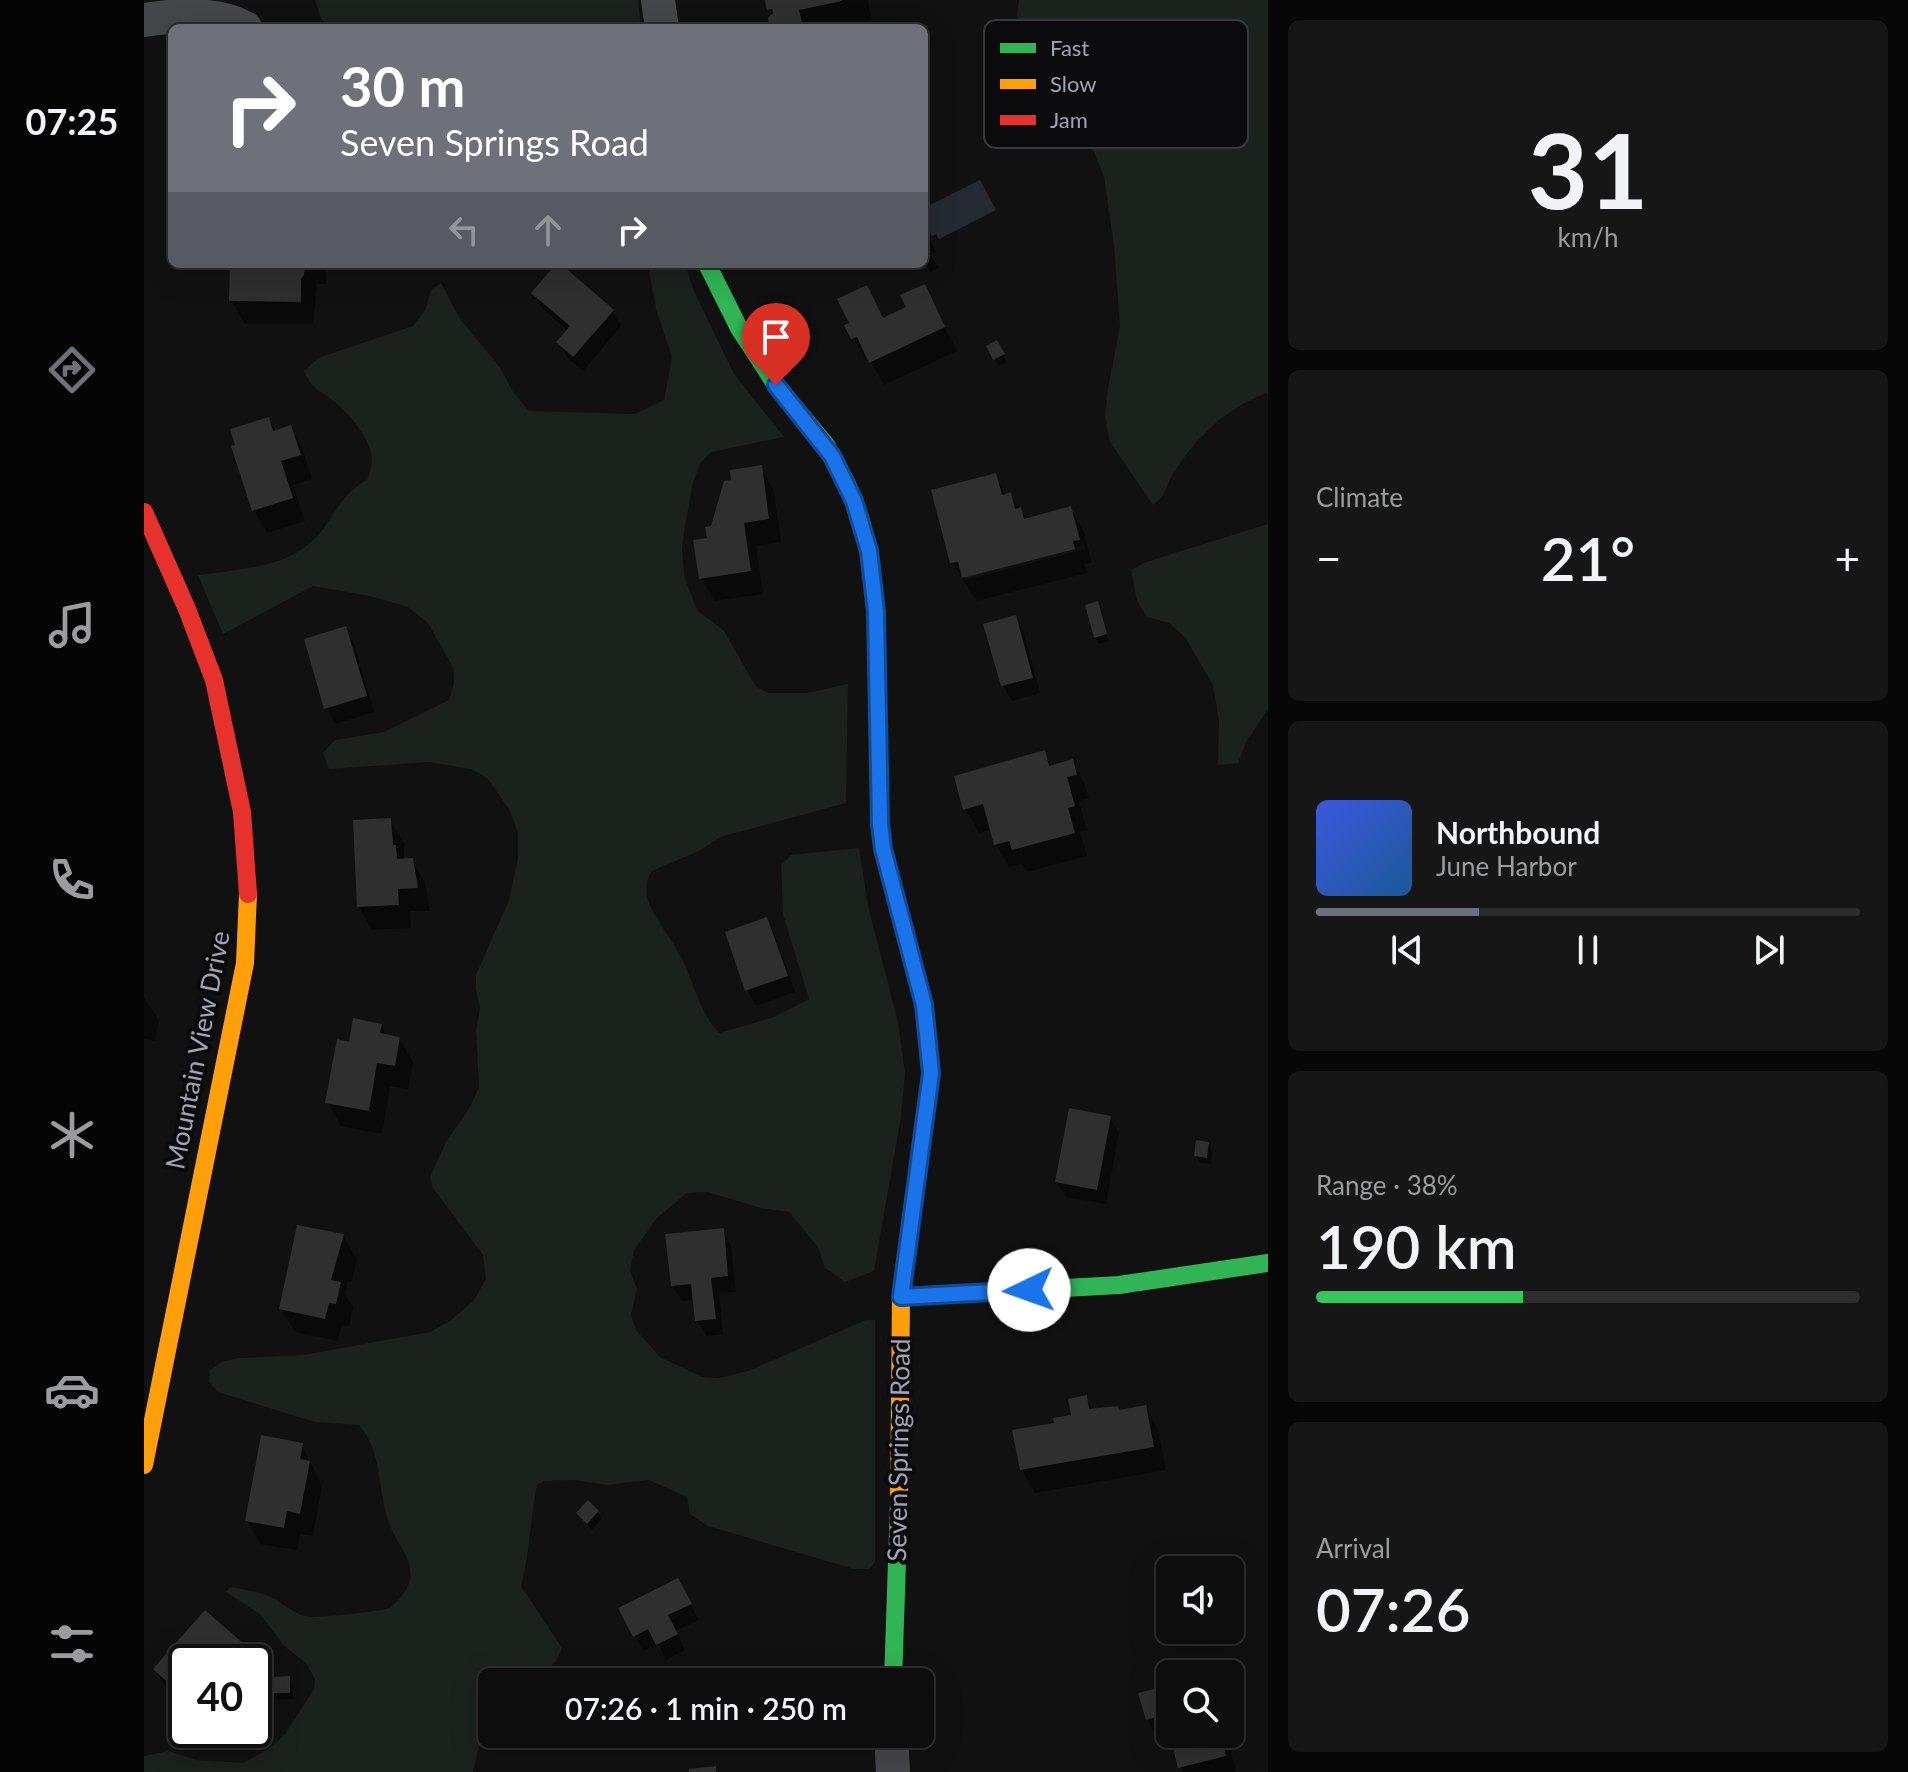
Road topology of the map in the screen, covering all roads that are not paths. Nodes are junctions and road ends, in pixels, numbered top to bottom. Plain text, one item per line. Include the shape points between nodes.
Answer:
1 (658, 0) edge
2 (144, 20) edge
3 (232, 24) edge
4 (661, 24) edge
5 (709, 268) edge
6 (144, 512) edge
7 (1268, 1263) edge
8 (901, 1297) junction
9 (144, 1465) edge
10 (894, 1668) edge
11 (892, 1748) edge
12 (893, 1772) edge

1 - 4 street
2 - 3 street via 191,17
5 - 8 street, Seven Springs Road via 776,385 832,456 852,495 869,551 876,612 881,836 924,1005 931,1073
6 - 9 street, Mountain View Drive via 214,680 242,812 249,903 245,963
7 - 8 street via 1119,1285
8 - 10 street, Seven Springs Road
11 - 12 street

